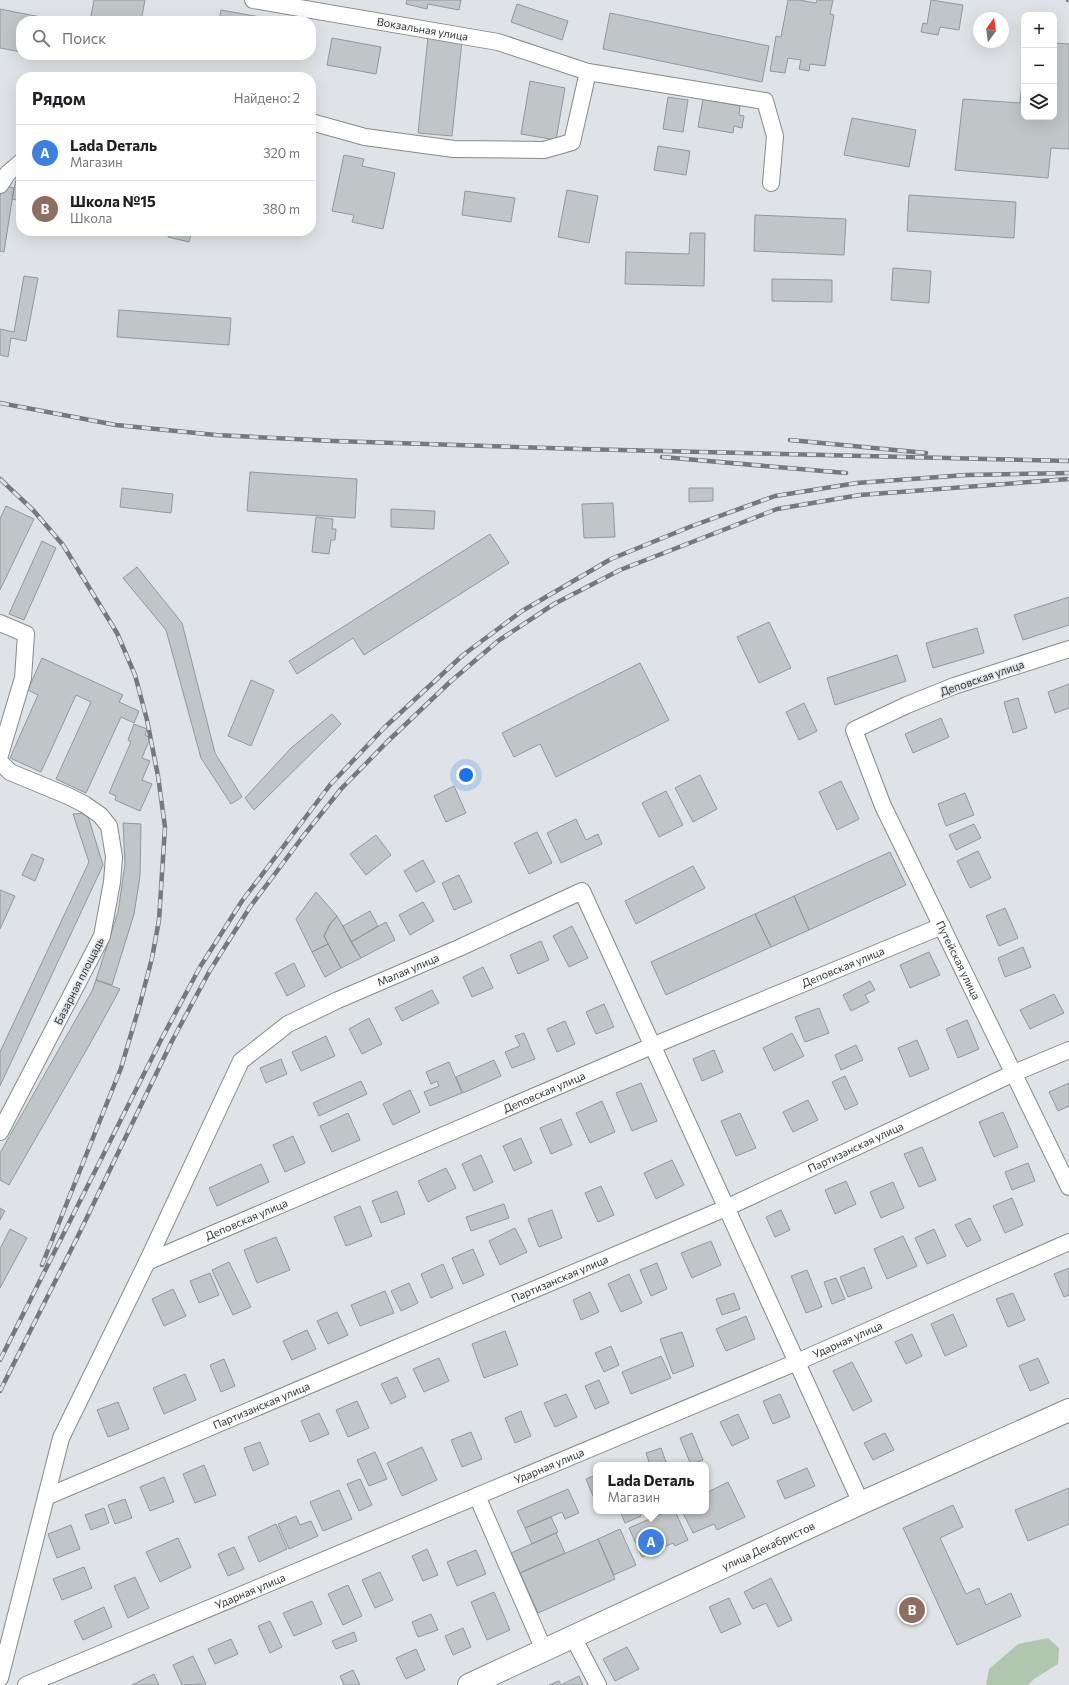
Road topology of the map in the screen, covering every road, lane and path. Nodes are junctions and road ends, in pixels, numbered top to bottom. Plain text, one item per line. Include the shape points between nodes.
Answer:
1 (253, 0) edge
2 (588, 72) junction
3 (316, 123) edge
4 (16, 166) edge
5 (771, 183) dead end
6 (0, 185) edge
7 (0, 623) edge
8 (1069, 649) edge
9 (854, 730) joint
10 (0, 755) edge
11 (0, 762) edge
12 (942, 926) junction
13 (652, 1046) junction
14 (1069, 1050) edge
15 (1014, 1073) junction
16 (0, 1132) edge
17 (1069, 1187) edge
18 (726, 1208) junction
19 (1069, 1242) edge
20 (147, 1262) junction
21 (797, 1362) junction
22 (1069, 1410) edge
23 (477, 1496) junction
24 (46, 1498) junction
25 (861, 1503) junction
26 (573, 1637) junction
27 (544, 1650) junction
28 (0, 1678) edge
29 (26, 1685) edge
30 (468, 1685) edge
31 (598, 1685) edge

1 - 2 street, Вокзальная улица via 498,42
2 - 3 street via 572,142 544,150 454,149 365,137
2 - 5 street, Вокзальная улица via 765,101 774,136
4 - 6 street
7 - 10 street via 26,634 23,678
8 - 9 street, Деповская улица via 954,686
9 - 12 street, Путейская улица via 883,806
11 - 16 street, Базарная площадь via 10,772 68,796 100,815 109,826 114,857 102,936
12 - 13 street, Деповская улица
12 - 15 street, Путейская улица
13 - 18 street
13 - 20 street, Деповская улица
13 - 20 street, Малая улица via 582,891 288,1024 242,1061
14 - 15 street, Партизанская улица
15 - 17 street, Путейская улица
15 - 18 street, Партизанская улица
18 - 21 street
18 - 24 street, Партизанская улица
19 - 21 street, Ударная улица
20 - 24 street via 61,1438
21 - 23 street, Ударная улица
21 - 25 street
22 - 25 main road, улица Декабристов
23 - 27 street
23 - 29 street, Ударная улица
24 - 28 street
25 - 26 main road, улица Декабристов
26 - 27 main road, улица Декабристов
26 - 31 street
27 - 30 main road, улица Декабристов

